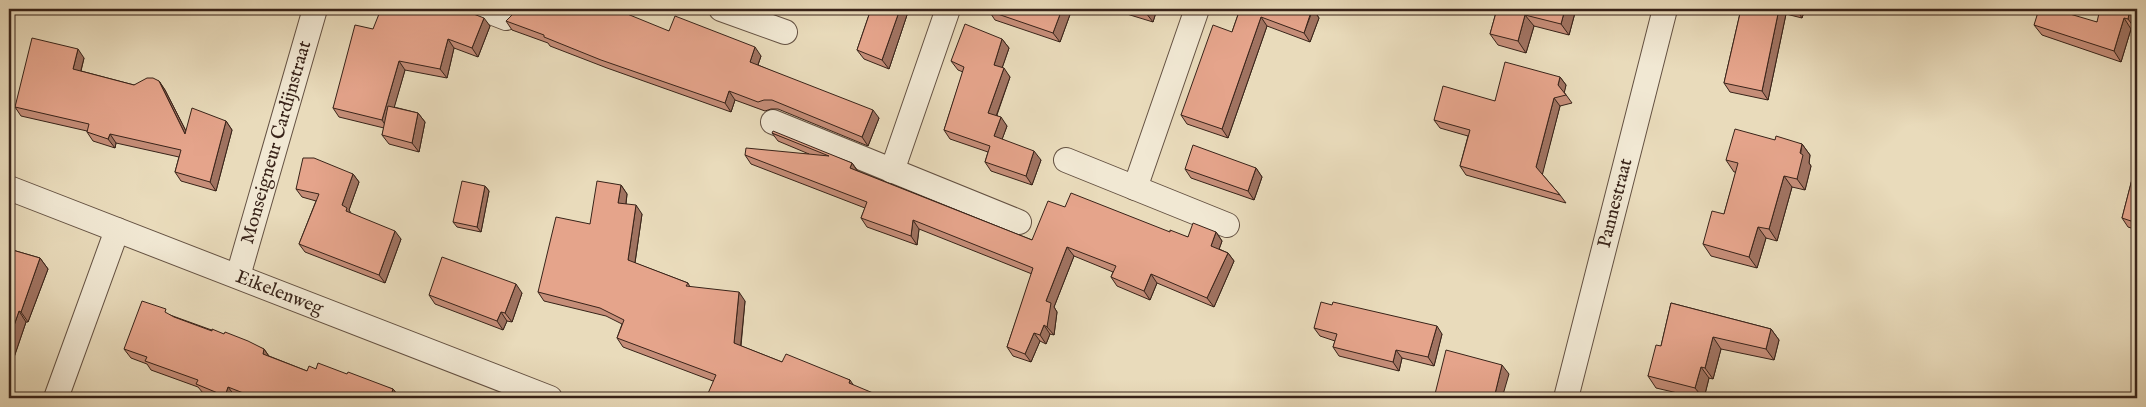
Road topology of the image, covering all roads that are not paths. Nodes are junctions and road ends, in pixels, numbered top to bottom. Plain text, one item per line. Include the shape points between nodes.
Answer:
1 (315, 9) edge
2 (482, 9) edge
3 (721, 9) edge
4 (948, 9) edge
5 (1197, 9) edge
6 (1666, 9) edge
7 (506, 18) edge
8 (785, 32) dead end
9 (773, 122) dead end
10 (1066, 160) dead end
11 (892, 171) junction
12 (9, 188) edge
13 (1135, 188) junction
14 (1019, 222) dead end
15 (1227, 225) dead end
16 (117, 230) junction
17 (238, 276) junction
18 (56, 398) edge
19 (550, 398) edge
20 (1566, 398) edge

1 - 17 street, Monseigneur Cardijnstraat
2 - 7 street
3 - 8 street
4 - 11 street
5 - 13 street
6 - 20 street, Pannestraat
9 - 11 street
10 - 13 street
11 - 14 street
12 - 16 street, Eikelenweg
13 - 15 street
16 - 17 street, Eikelenweg
16 - 18 street
17 - 19 street, Eikelenweg

